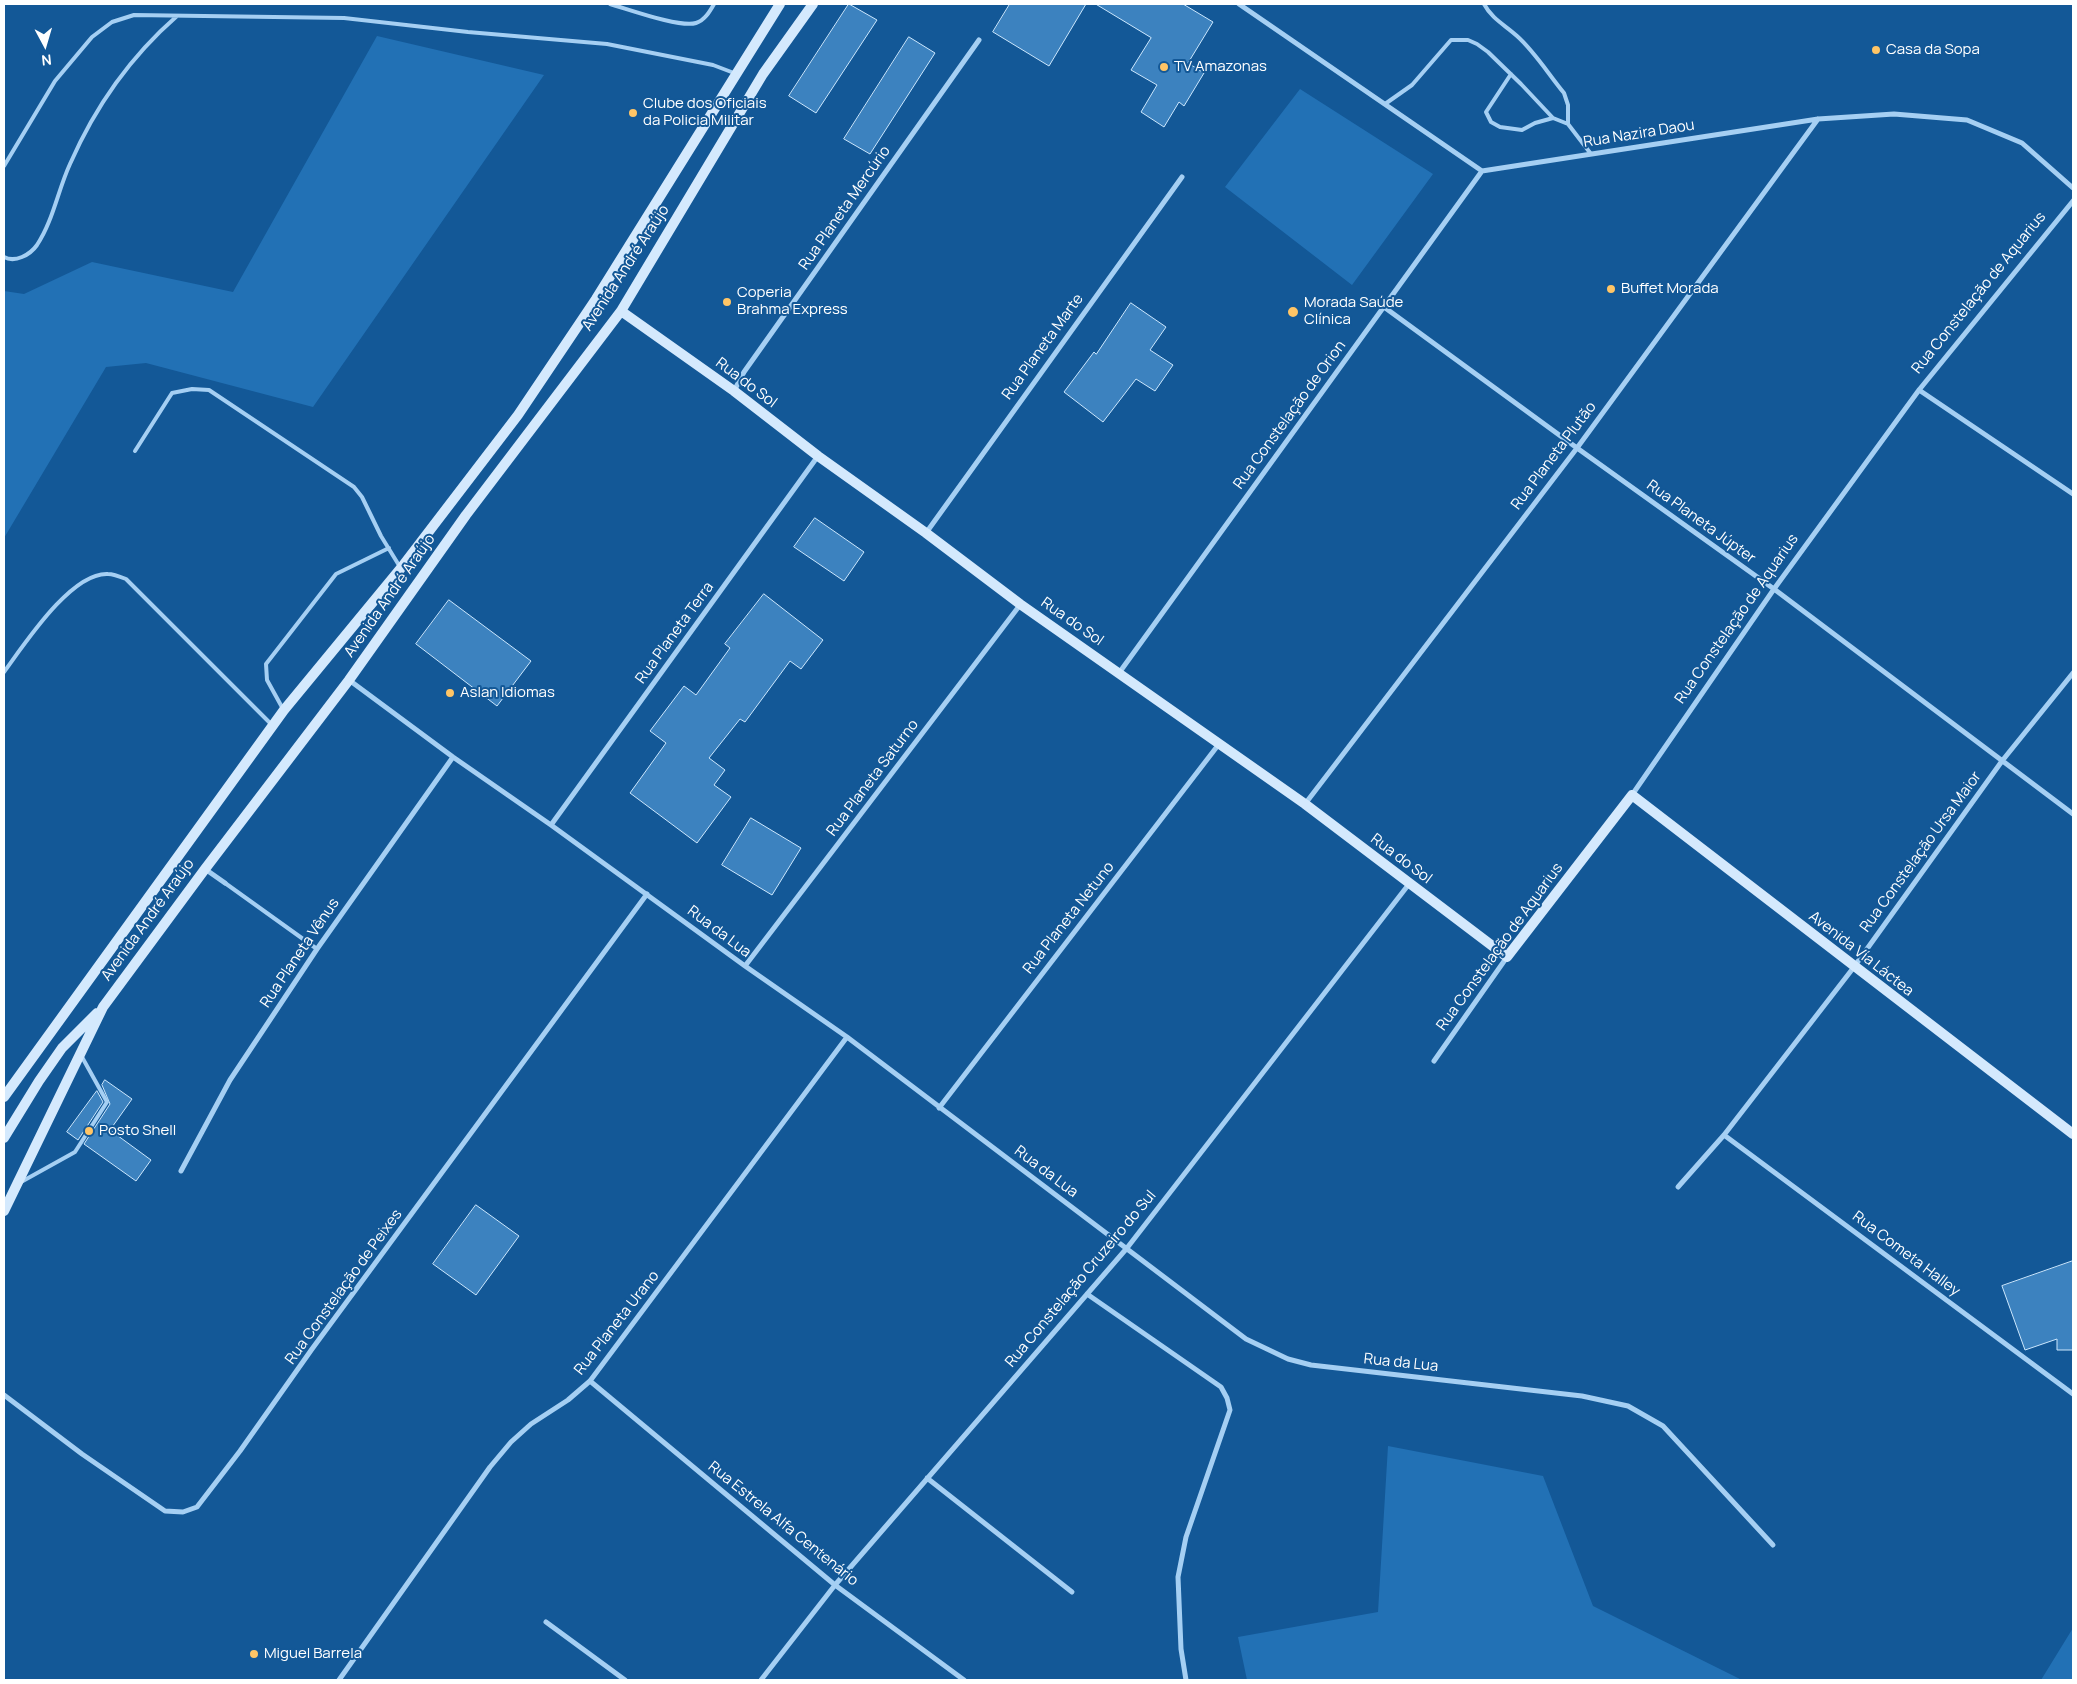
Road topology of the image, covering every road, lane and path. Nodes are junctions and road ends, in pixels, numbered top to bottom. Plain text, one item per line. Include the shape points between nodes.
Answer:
1 (610, 4) edge
2 (714, 4) edge
3 (780, 4) edge
4 (813, 4) edge
5 (1239, 4) edge
6 (1484, 4) edge
7 (178, 16) junction
8 (979, 40) dead end
9 (736, 74) junction
10 (1511, 74) junction
11 (1385, 104) junction
12 (1553, 118) junction
13 (1818, 119) junction
14 (1568, 124) junction
15 (1591, 154) junction
16 (4, 166) edge
17 (1482, 171) junction
18 (1182, 177) dead end
19 (2073, 188) edge
20 (2073, 201) edge
21 (4, 257) edge
22 (1384, 307) junction
23 (620, 311) junction
24 (1920, 390) junction
25 (734, 391) junction
26 (1577, 448) junction
27 (135, 451) dead end
28 (818, 456) junction
29 (2073, 494) edge
30 (926, 533) junction
31 (389, 548) junction
32 (401, 568) junction
33 (1774, 589) junction
34 (1020, 604) junction
35 (4, 672) edge
36 (2073, 672) edge
37 (1119, 673) junction
38 (349, 680) junction
39 (284, 710) junction
40 (272, 726) junction
41 (1220, 743) junction
42 (453, 758) junction
43 (2002, 761) junction
44 (1632, 795) junction
45 (1305, 804) junction
46 (2073, 814) edge
47 (551, 825) junction
48 (205, 869) junction
49 (225, 883) joint
50 (1409, 884) junction
51 (647, 894) junction
52 (317, 948) junction
53 (1507, 958) junction
54 (745, 966) junction
55 (1854, 967) junction
56 (103, 1007) junction
57 (847, 1037) junction
58 (80, 1053) junction
59 (1434, 1061) dead end
60 (4, 1096) edge
61 (939, 1108) junction
62 (2073, 1134) edge
63 (1724, 1135) junction
64 (4, 1138) edge
65 (181, 1171) dead end
66 (17, 1185) junction
67 (1678, 1186) dead end
68 (4, 1211) edge
69 (1127, 1248) junction
70 (1088, 1294) junction
71 (590, 1381) junction
72 (4, 1394) edge
73 (2073, 1394) edge
74 (927, 1478) junction
75 (1773, 1545) dead end
76 (835, 1585) junction
77 (1072, 1592) dead end
78 (546, 1622) dead end
79 (339, 1680) edge
80 (625, 1680) edge
81 (761, 1680) edge
82 (964, 1680) edge
83 (1186, 1680) edge

1 - 2 lane via 683,24 697,23 709,14
3 - 9 main road, Avenida André Araújo
4 - 23 main road, Avenida André Araújo via 764,74
5 - 11 street
6 - 14 lane via 1498,22 1518,37 1564,94 1568,105
7 - 9 lane via 344,18 607,44 713,65
7 - 16 lane via 134,15 112,22 92,37 55,81
7 - 21 lane via 127,67 97,110 36,245 18,259
8 - 25 street, Rua Planeta Mercúrio via 744,372
9 - 32 main road, Avenida André Araújo via 596,299 518,415
10 - 11 lane via 1477,44 1451,40 1412,85
10 - 12 lane
10 - 12 lane via 1486,112 1491,122 1522,130
11 - 17 street
12 - 14 lane
13 - 15 street, Rua Nazira Daou
13 - 19 street, Rua Nazira Daou via 1894,114 1966,120 2022,143
13 - 26 street, Rua Planeta Plutão
14 - 15 lane
15 - 17 street, Rua Nazira Daou
17 - 22 street, Rua Constelação de Orion
18 - 30 street, Rua Planeta Marte
20 - 24 street, Rua Constelação de Aquarius
22 - 26 street, Rua Planeta Júpter
22 - 37 street, Rua Constelação de Orion
23 - 25 main road, Rua do Sol
23 - 38 main road, Avenida André Araújo via 466,515
24 - 29 street
24 - 33 street, Rua Constelação de Aquarius
25 - 28 main road, Rua do Sol
26 - 33 street, Rua Planeta Júpter
26 - 45 street, Rua Planeta Plutão
27 - 31 lane via 172,393 209,390 354,487
28 - 30 main road, Rua do Sol
28 - 47 street, Rua Planeta Terra
30 - 34 main road, Rua do Sol
31 - 32 lane
31 - 39 lane via 336,574 266,664 267,680
32 - 39 main road, Avenida André Araújo
33 - 43 street, Rua Planeta Júpter
33 - 44 street, Rua Constelação de Aquarius
34 - 37 main road, Rua do Sol
34 - 54 street, Rua Planeta Saturno
35 - 40 lane via 53,608 83,579 107,573 126,579
36 - 43 street, Rua Constelação Ursa Maior
37 - 41 main road, Rua do Sol
38 - 42 street, Rua da Lua
38 - 48 main road, Avenida André Araújo
39 - 40 main road, Avenida André Araújo
40 - 60 main road, Avenida André Araújo
41 - 45 main road, Rua do Sol
41 - 61 street, Rua Planeta Netuno
42 - 47 street, Rua da Lua
42 - 52 street, Rua Planeta Vênus
43 - 46 street, Rua Planeta Júpter
43 - 55 street, Rua Constelação Ursa Maior
44 - 53 main road, Rua Constelação de Aquarius
44 - 55 main road, Avenida Vía Láctea
45 - 50 main road, Rua do Sol
47 - 51 street, Rua da Lua
48 - 49 street
48 - 56 main road, Avenida André Araújo
49 - 52 lane
50 - 53 main road, Rua do Sol
50 - 69 street, Rua Constelação Cruzeiro do Sul
51 - 54 street, Rua da Lua
51 - 72 street, Rua Constelação de Peixes via 197,1507 183,1512 165,1511 82,1454
52 - 65 street, Rua Planeta Vênus via 230,1080
53 - 59 street, Rua Constelação de Aquarius
54 - 57 street, Rua da Lua
55 - 62 main road, Avenida Vía Láctea
55 - 63 street, Rua Constelação Ursa Maior
56 - 58 main road, Avenida André Araújo
56 - 64 main road via 62,1048
57 - 61 street, Rua da Lua
57 - 71 street, Rua Planeta Urano
58 - 66 main road, Avenida André Araújo
58 - 66 lane via 107,1102 75,1152
61 - 69 street, Rua da Lua
63 - 67 street, Rua Constelação Ursa Maior
63 - 73 street, Rua Cometa Halley
66 - 68 main road, Avenida André Araújo
69 - 70 street, Rua Constelação Cruzeiro do Sul
69 - 75 street, Rua da Lua via 1246,1339 1288,1359 1342,1369 1582,1396 1628,1406 1663,1426
70 - 74 street, Rua Constelação Cruzeiro do Sul
70 - 83 street via 1221,1388 1227,1398 1230,1410 1186,1537 1178,1577 1181,1649
71 - 76 street, Rua Estrela Alfa Centenário
71 - 79 street, Rua Planeta Urano via 531,1424 500,1455
74 - 76 street, Rua Constelação Cruzeiro do Sul
74 - 77 street
76 - 81 street, Rua Constelação Cruzeiro do Sul
76 - 82 street, Rua Estrela Alfa Centenário
78 - 80 street

